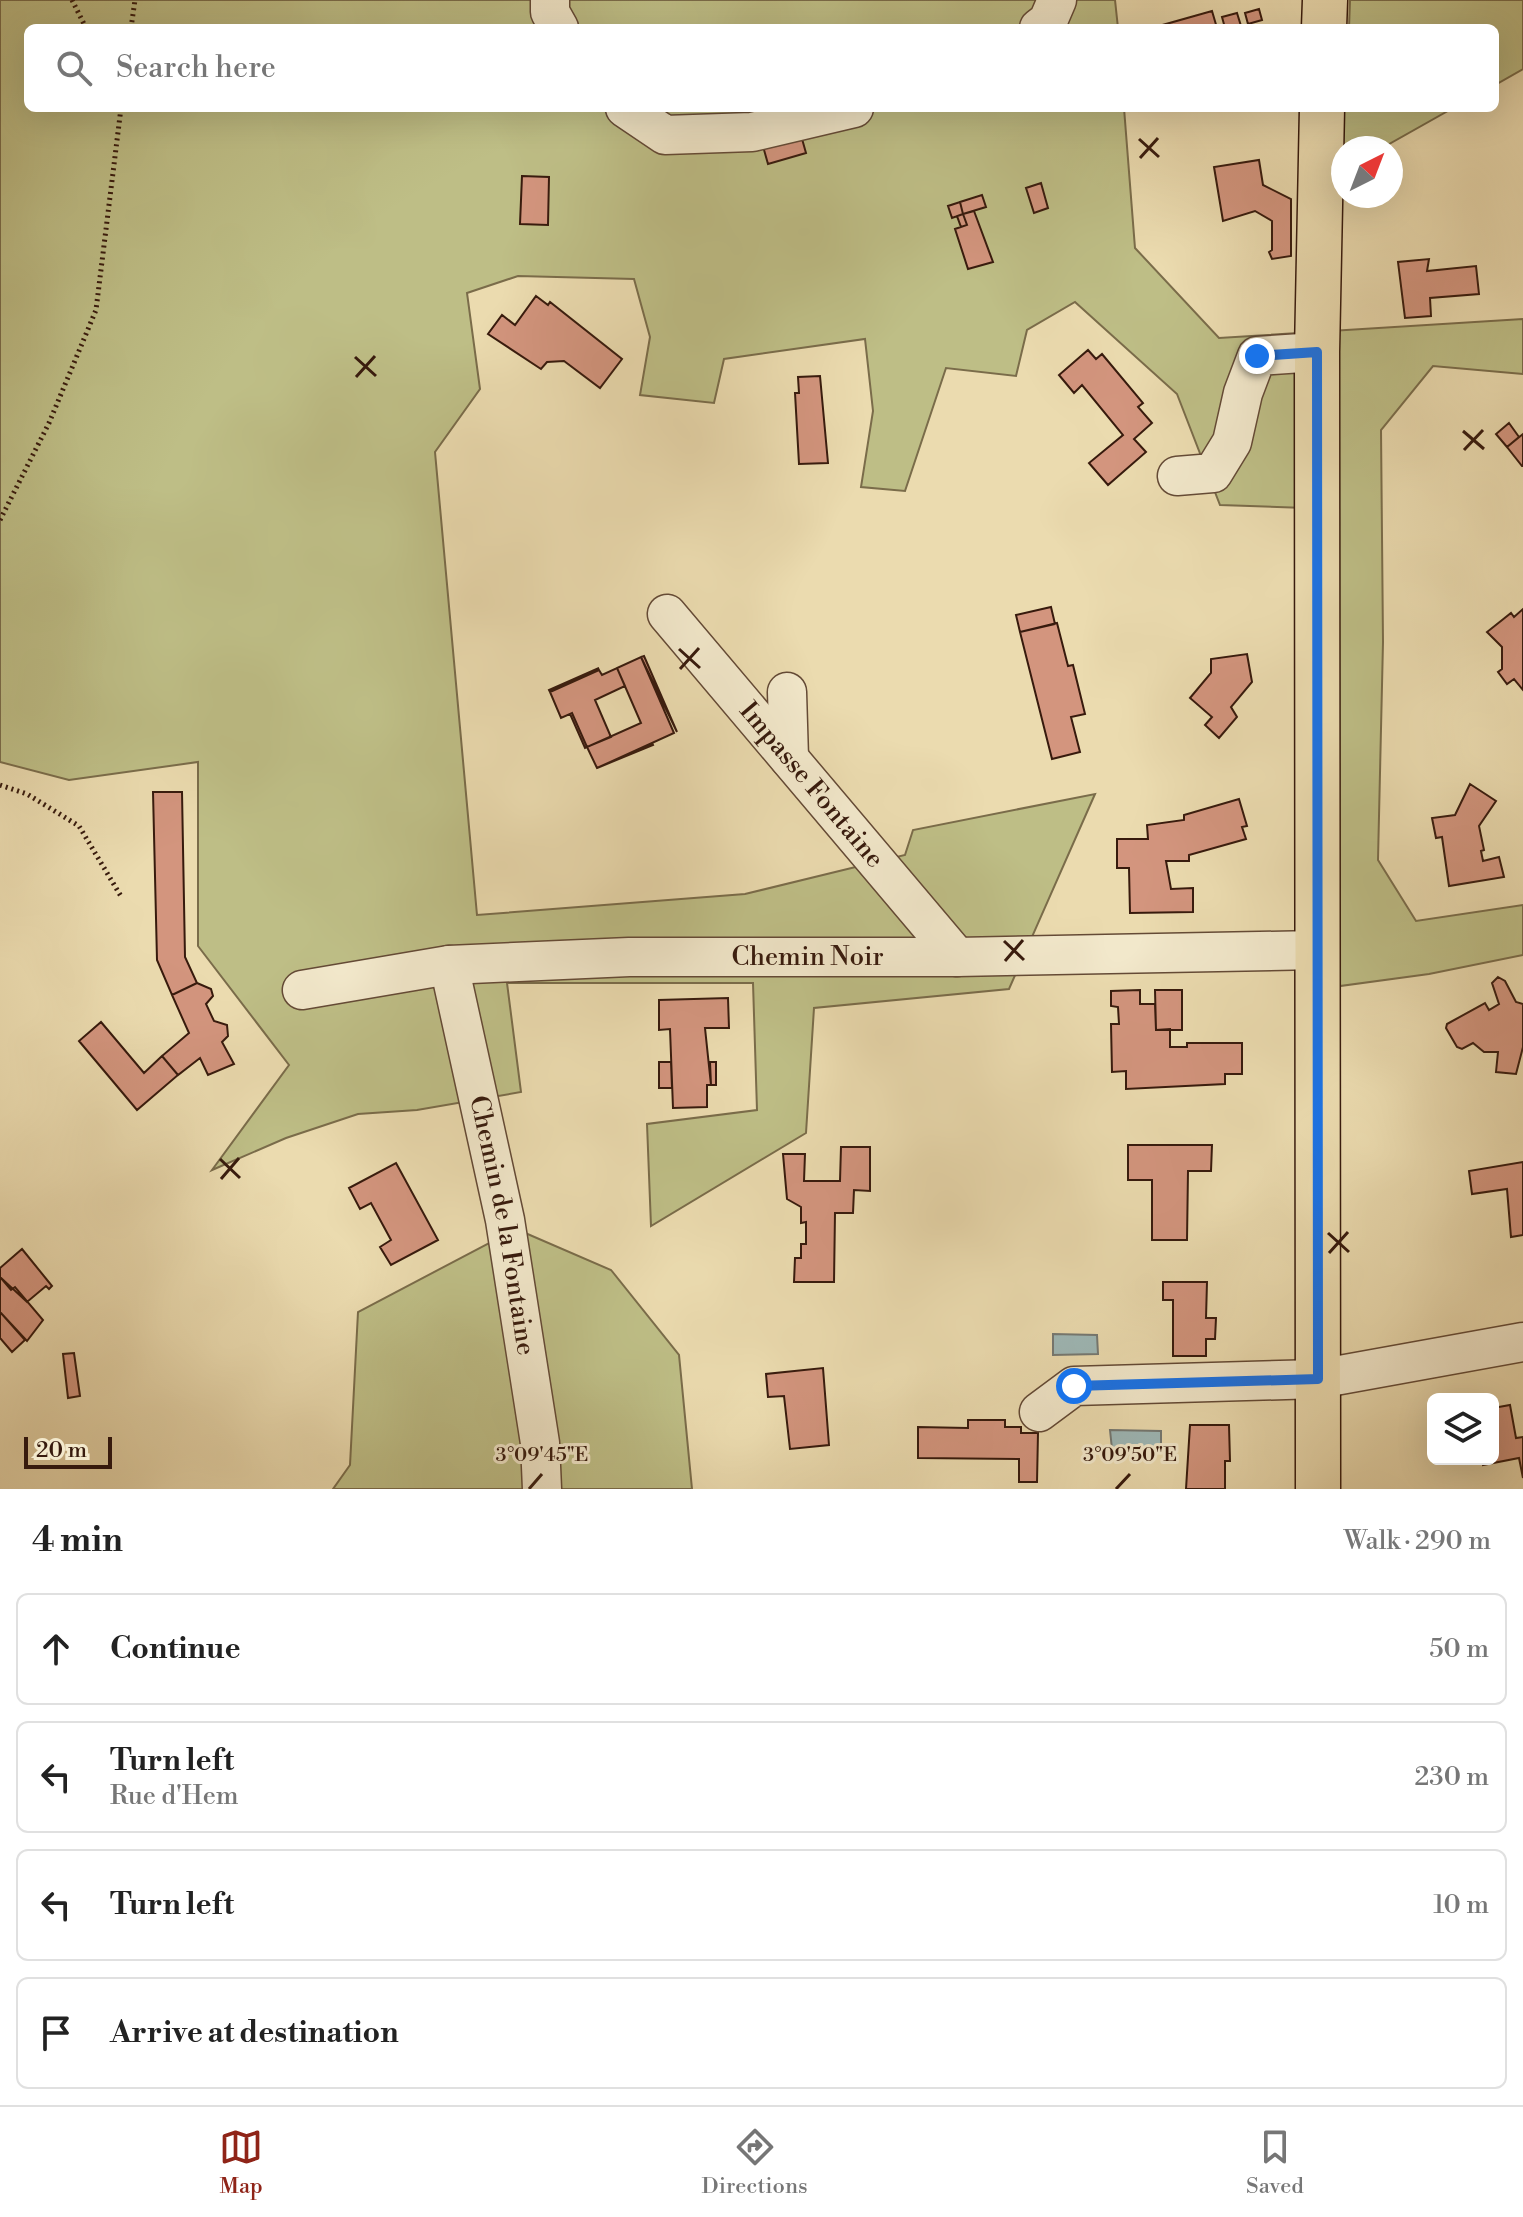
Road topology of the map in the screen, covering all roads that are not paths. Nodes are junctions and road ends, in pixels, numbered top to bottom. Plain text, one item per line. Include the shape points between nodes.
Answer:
1 (550, 0) edge
2 (1057, 0) edge
3 (1325, 0) edge
4 (557, 24) edge
5 (1044, 24) edge
6 (1324, 24) edge
7 (631, 112) edge
8 (837, 112) edge
9 (1322, 112) edge
10 (1317, 352) junction
11 (1177, 476) dead end
12 (667, 614) dead end
13 (787, 692) dead end
14 (789, 758) junction
15 (1317, 950) junction
16 (957, 957) junction
17 (449, 965) junction
18 (302, 990) dead end
19 (1523, 1342) edge
20 (1318, 1379) junction
21 (1039, 1412) dead end
22 (542, 1489) edge
23 (1318, 1489) edge

1 - 4 street
2 - 5 street
3 - 6 main road
7 - 8 street via 665,135 752,132
9 - 10 main road
10 - 11 street via 1257,356 1232,442 1213,473
10 - 15 main road
12 - 14 street, Impasse Fontaine
13 - 14 street
14 - 16 street, Impasse Fontaine
15 - 16 street, Chemin Noir
15 - 20 main road
16 - 17 street, Chemin Noir via 629,957
17 - 18 street, Chemin Noir
17 - 22 street, Chemin de la Fontaine via 505,1220 540,1443
19 - 20 street
20 - 21 street via 1074,1386
20 - 23 main road

